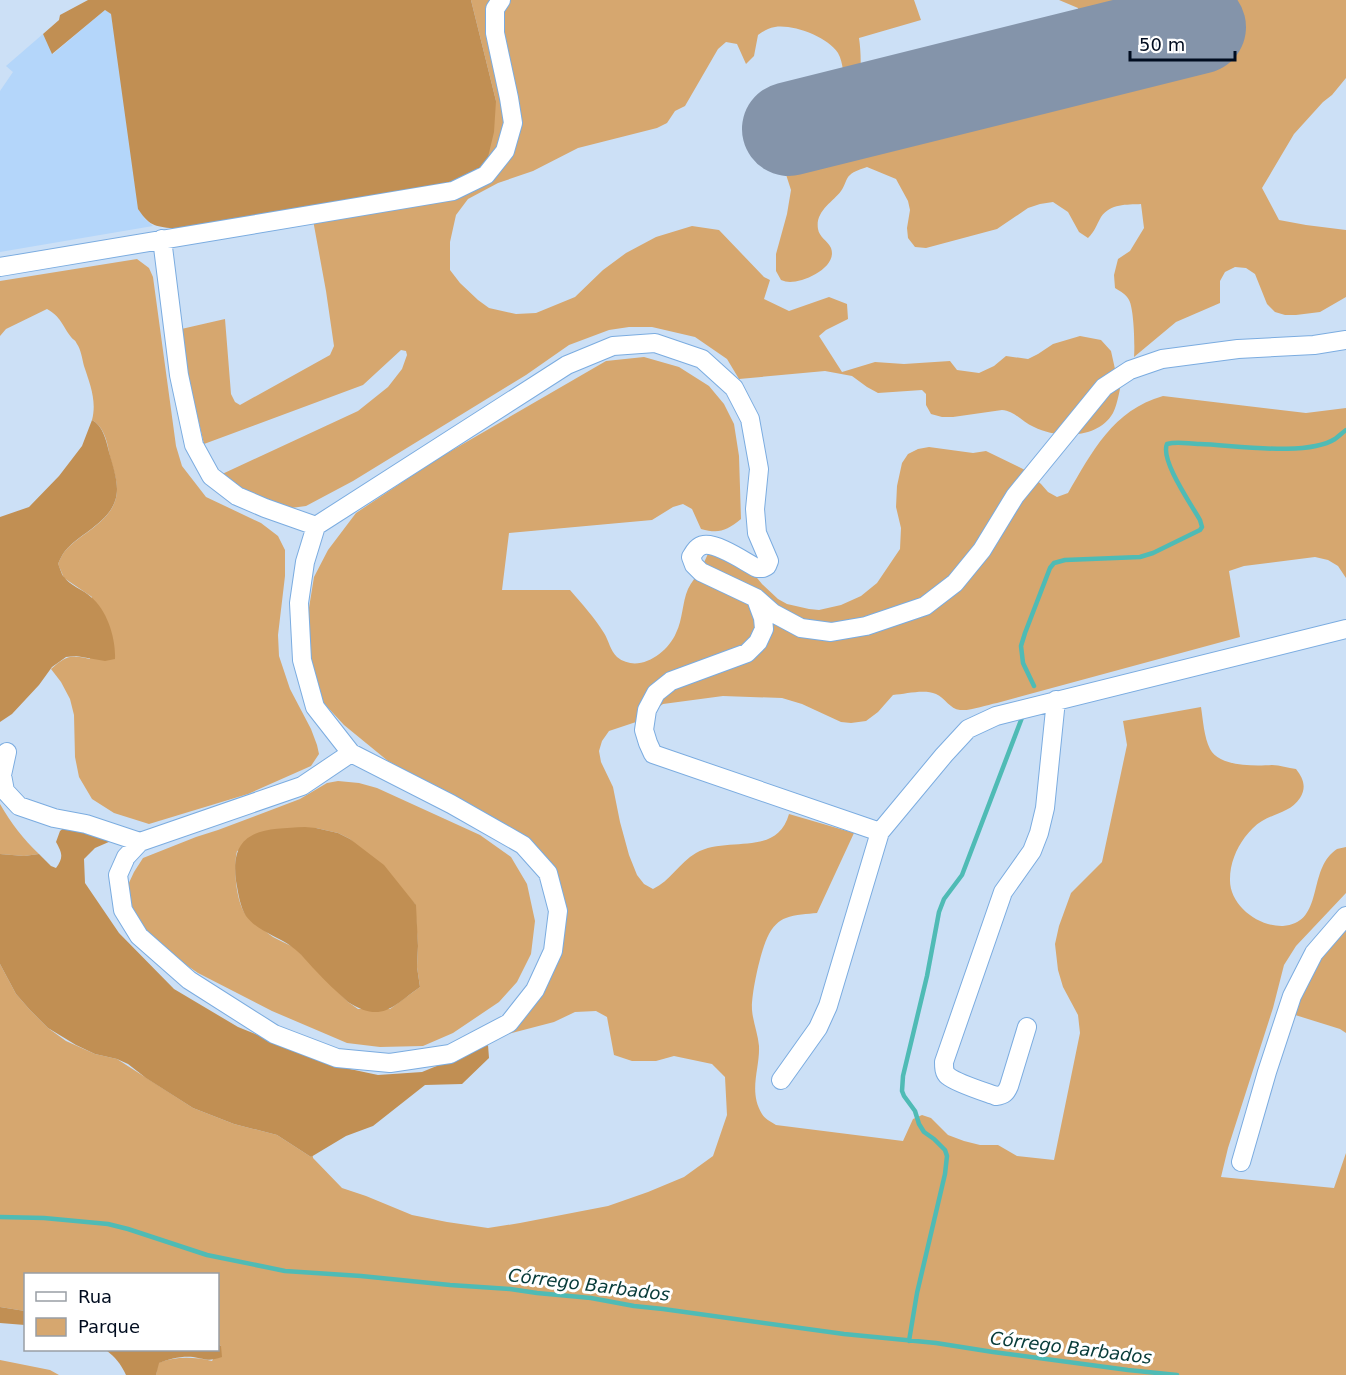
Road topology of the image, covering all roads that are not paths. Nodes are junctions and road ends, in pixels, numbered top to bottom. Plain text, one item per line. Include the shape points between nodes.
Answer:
1 (501, 0) edge
2 (162, 239) junction
3 (0, 267) edge
4 (1346, 340) edge
5 (316, 526) junction
6 (756, 598) junction
7 (1346, 629) edge
8 (1056, 700) junction
9 (7, 752) dead end
10 (351, 753) junction
11 (880, 832) junction
12 (140, 843) junction
13 (1346, 916) edge
14 (1028, 1027) dead end
15 (781, 1080) dead end
16 (1241, 1162) dead end

1 - 2 street via 495,9 495,33 513,123 505,151 486,175 453,191
2 - 3 street
2 - 5 street via 179,375 194,445 211,476 237,496
4 - 6 street via 1162,359 1130,370 1104,387 1015,496 982,550 955,583 925,606 866,626 831,632 801,628 773,614
5 - 6 street via 567,365 614,346 655,343 702,359 734,388 750,419 759,469 755,509 767,566 757,568 717,547 705,545 695,549 691,557 701,572
5 - 10 street via 299,603 302,660 315,707
6 - 11 street via 764,629 747,653 671,681 656,693 647,710 644,730 653,754
7 - 8 street
8 - 11 street via 996,716 968,729
8 - 14 street via 1039,833 1032,851 1003,892 944,1070 958,1082 996,1096 1006,1093
9 - 12 street via 2,775 5,791 20,807
10 - 12 street via 302,786
10 - 12 street via 523,845 548,873 558,911 553,951 535,990 509,1023 450,1054 390,1064 337,1058 274,1034 189,980 140,936 123,910 118,875 126,857
11 - 15 street via 828,1006 818,1028
13 - 16 street via 1314,953 1292,996

